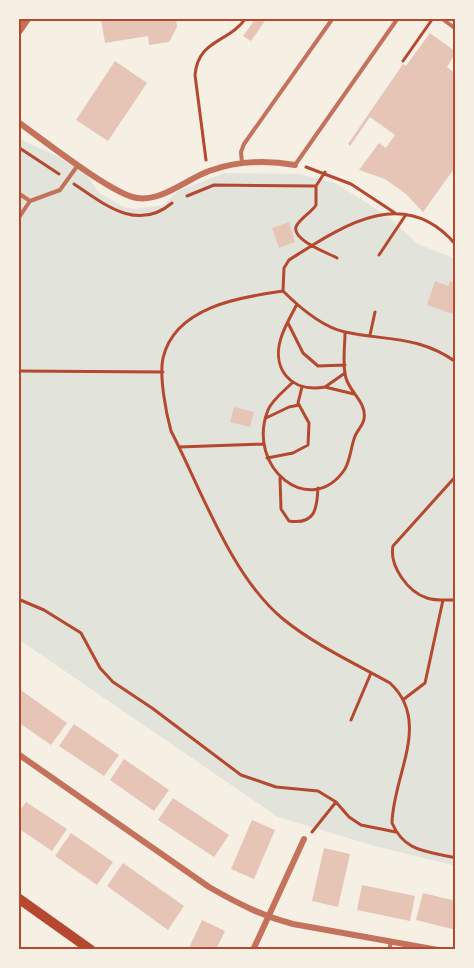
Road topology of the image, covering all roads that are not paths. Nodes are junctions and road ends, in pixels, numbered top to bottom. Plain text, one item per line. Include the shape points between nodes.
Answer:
1 (27, 18) edge
2 (333, 18) edge
3 (398, 18) edge
4 (441, 18) edge
5 (456, 29) edge
6 (18, 31) edge
7 (18, 122) edge
8 (78, 164) junction
9 (242, 164) junction
10 (295, 165) joint
11 (18, 193) edge
12 (30, 201) junction
13 (18, 219) edge
14 (18, 754) edge
15 (304, 839) road end
16 (18, 898) edge
17 (269, 918) junction
18 (391, 942) junction
19 (91, 950) edge
20 (253, 950) edge
21 (389, 950) edge
22 (438, 950) edge

1 - 6 street
2 - 9 lane via 244,144
3 - 10 lane
4 - 5 lane
7 - 8 street
8 - 9 street via 139,199 156,196 209,171
8 - 12 lane via 60,189
9 - 10 street
11 - 12 lane
12 - 13 lane
14 - 17 street via 210,887
15 - 17 street
16 - 19 main road
17 - 18 street
17 - 20 street
18 - 21 lane
18 - 22 street

